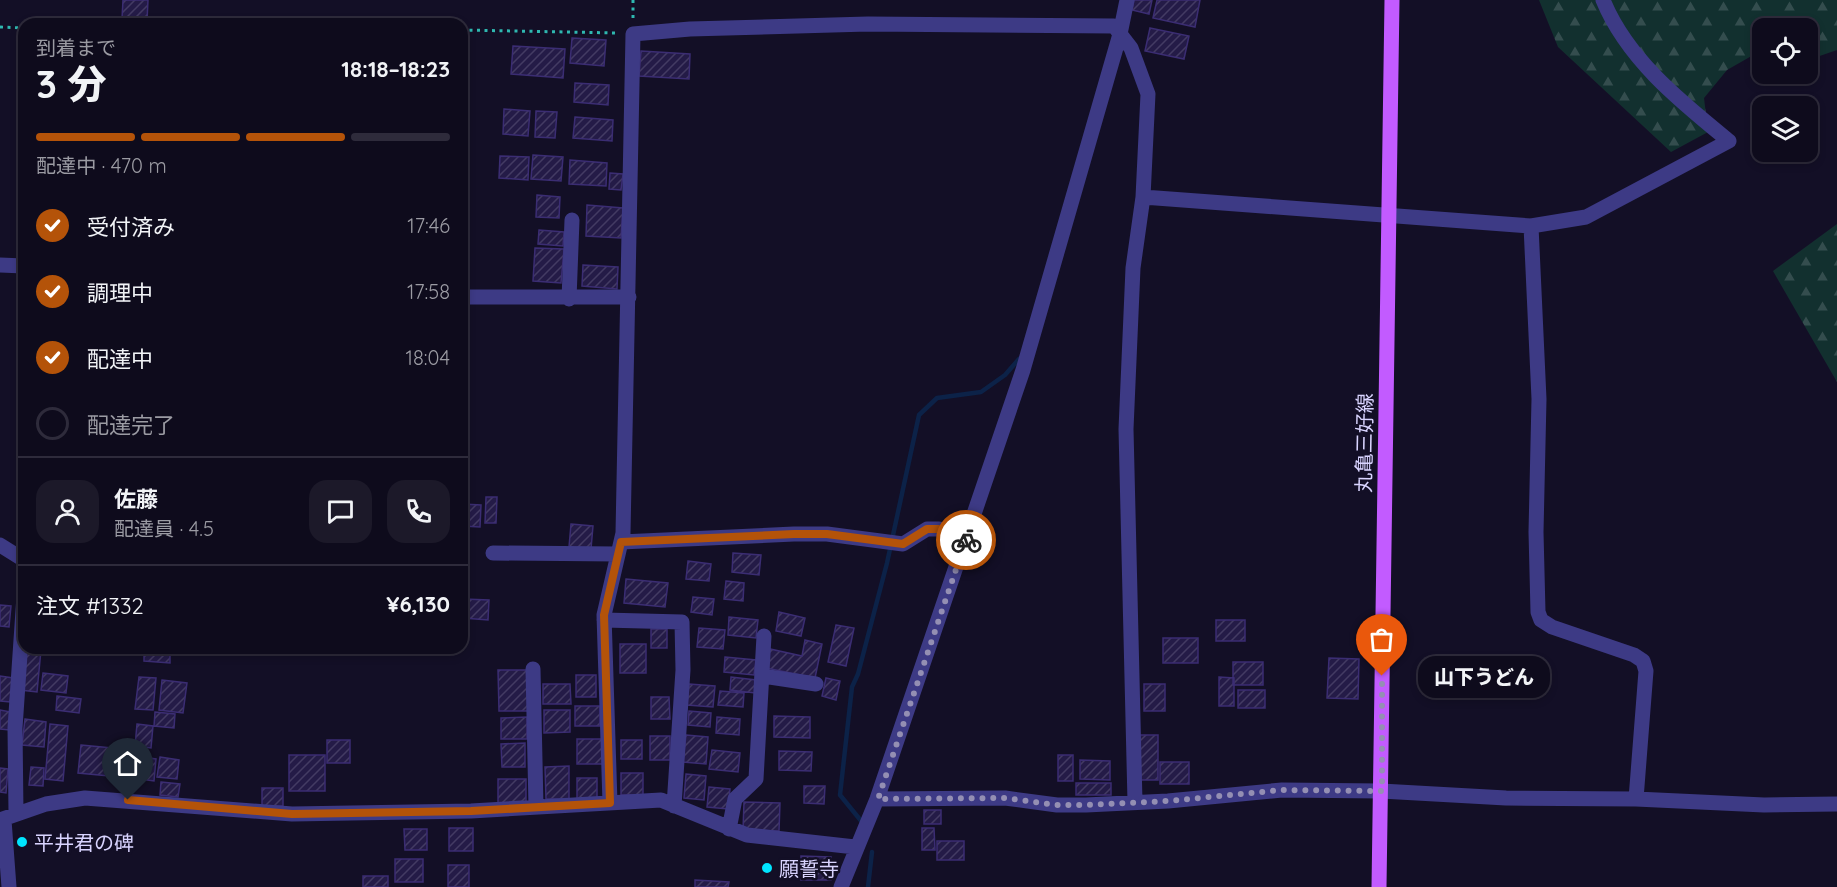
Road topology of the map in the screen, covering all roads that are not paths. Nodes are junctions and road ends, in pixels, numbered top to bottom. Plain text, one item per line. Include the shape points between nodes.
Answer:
1 (1127, 0) edge
2 (1392, 0) edge
3 (1602, 0) edge
4 (1117, 30) junction
5 (1143, 196) junction
6 (1390, 216) junction
7 (572, 220) dead end
8 (1531, 226) junction
9 (0, 265) edge
10 (18, 266) edge
11 (468, 297) edge
12 (629, 297) junction
13 (569, 299) junction
14 (966, 537) junction
15 (0, 545) edge
16 (619, 548) junction
17 (493, 553) dead end
18 (18, 556) edge
19 (604, 620) junction
20 (764, 636) dead end
21 (20, 654) edge
22 (533, 669) dead end
23 (762, 676) junction
24 (816, 684) dead end
25 (1382, 791) junction
26 (878, 799) junction
27 (1636, 799) junction
28 (1135, 802) junction
29 (610, 803) junction
30 (1837, 804) edge
31 (674, 806) junction
32 (536, 807) junction
33 (6, 818) edge
34 (729, 829) junction
35 (855, 848) junction
36 (9, 887) edge
37 (841, 887) edge
38 (1380, 887) edge

1 - 4 street
2 - 6 main road, 丸亀三好線
3 - 8 street via 1639,57 1681,102 1729,141 1586,217
4 - 5 street via 1131,48 1148,94
4 - 12 street via 868,24 633,34
4 - 14 street via 1023,370
5 - 6 street
5 - 28 street via 1133,268 1125,429
6 - 8 street
6 - 25 main road, 丸亀三好線
7 - 13 street
8 - 27 street via 1539,399 1538,612 1551,627 1643,661 1646,671
9 - 10 street
11 - 13 street
12 - 13 street
12 - 16 street via 623,533
14 - 16 street via 927,529 903,544 827,534 794,534
14 - 26 street
15 - 18 street
16 - 17 street
16 - 19 street
19 - 29 street
19 - 31 street via 682,622
20 - 23 street
21 - 33 street
22 - 32 street
23 - 24 street
23 - 34 street via 756,779 735,799
25 - 27 street via 1506,798
25 - 28 street via 1282,790
25 - 38 main road, 丸亀三好線
26 - 28 street via 1005,798 1057,805
26 - 35 street
27 - 30 street
29 - 31 street via 661,800
29 - 32 street
31 - 34 street
32 - 33 street via 292,814 85,798 46,804
33 - 36 street
34 - 35 street
35 - 37 street

